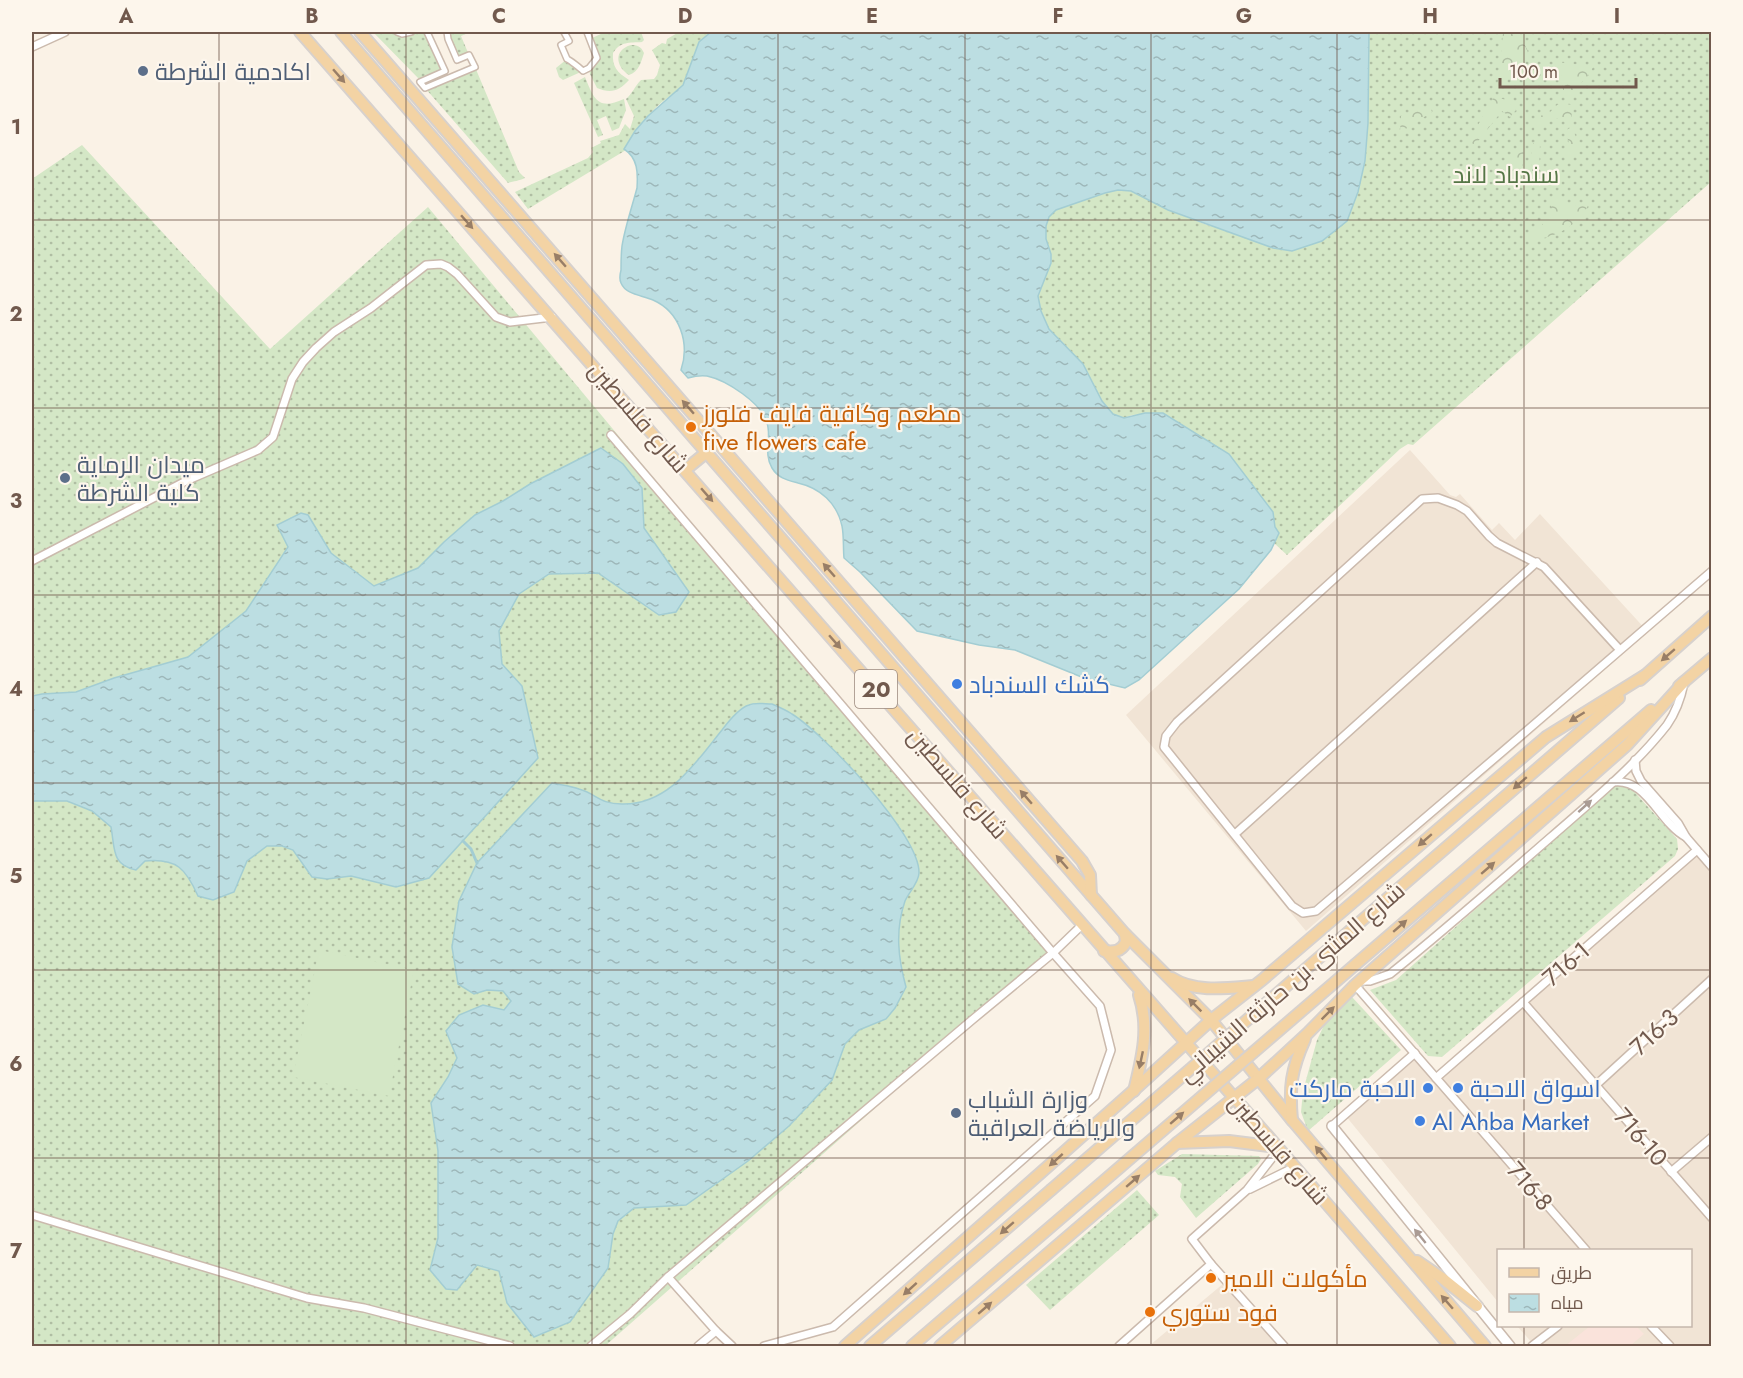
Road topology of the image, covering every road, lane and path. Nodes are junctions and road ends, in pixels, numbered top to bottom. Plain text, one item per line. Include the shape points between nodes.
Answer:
1 (65, 32) edge
2 (300, 32) edge
3 (341, 32) edge
4 (360, 32) edge
5 (397, 32) edge
6 (411, 32) edge
7 (427, 32) edge
8 (447, 32) edge
9 (564, 32) edge
10 (587, 32) edge
11 (32, 47) edge
12 (552, 317) junction
13 (611, 435) dead end
14 (707, 452) junction
15 (685, 470) junction
16 (32, 561) edge
17 (1537, 562) junction
18 (1712, 571) edge
19 (1712, 616) edge
20 (1620, 650) junction
21 (1712, 658) edge
22 (1644, 676) junction
23 (1684, 682) junction
24 (911, 687) junction
25 (940, 698) junction
26 (1635, 760) junction
27 (1613, 782) junction
28 (1235, 834) junction
29 (1686, 837) junction
30 (1697, 850) junction
31 (1712, 867) edge
32 (1091, 895) junction
33 (1082, 925) junction
34 (1125, 934) junction
35 (1104, 951) junction
36 (1053, 953) junction
37 (1161, 971) junction
38 (1712, 979) edge
39 (1358, 983) junction
40 (1254, 986) junction
41 (1137, 989) junction
42 (1523, 1002) junction
43 (1210, 1020) junction
44 (1308, 1033) junction
45 (1185, 1043) junction
46 (1415, 1053) junction
47 (1436, 1078) junction
48 (1258, 1079) junction
49 (1596, 1085) junction
50 (1134, 1091) junction
51 (1235, 1099) junction
52 (1292, 1120) junction
53 (1332, 1126) joint
54 (1712, 1137) edge
55 (1177, 1143) junction
56 (1278, 1148) junction
57 (1295, 1167) junction
58 (1671, 1172) junction
59 (1247, 1190) junction
60 (32, 1215) edge
61 (1712, 1218) edge
62 (1584, 1249) edge
63 (1406, 1254) junction
64 (1211, 1264) junction
65 (668, 1277) junction
66 (1477, 1306) junction
67 (1557, 1327) edge
68 (1652, 1327) edge
69 (716, 1331) junction
70 (595, 1346) edge
71 (510, 1347) edge
72 (699, 1347) edge
73 (732, 1347) edge
74 (764, 1347) edge
75 (845, 1347) edge
76 (870, 1347) edge
77 (912, 1347) edge
78 (940, 1347) edge
79 (1119, 1347) edge
80 (1284, 1347) edge
81 (1450, 1347) edge
82 (1485, 1347) edge
83 (1510, 1347) edge
84 (1532, 1347) edge
85 (1670, 1347) edge

1 - 11 street
2 -> 12 main road, شارع فلسطين / 20
3 - 14 main road, شارع فلسطين / 20
25 -> 4 main road
5 - 6 street
7 - 8 street via 445,70 420,82 425,88 475,67 469,55 457,60
9 - 10 street via 569,41 561,45 567,59 583,71 590,69 597,58
12 - 15 main road, شارع فلسطين / 20
12 - 16 street via 503,320 448,267 426,265 334,332 303,362 292,379 273,437 258,450 186,481
13 - 36 street
14 - 15 main road
14 - 24 main road, شارع فلسطين / 20
15 -> 33 main road, شارع فلسطين / 20
17 - 20 street
17 - 28 street
17 - 28 street via 1497,543 1457,505 1438,498 1422,499 1166,736 1164,747
18 - 20 street
19 -> 22 main road, شارع المثنى بن حارثة الشيباني
20 - 28 street via 1316,910 1303,913 1292,906
21 - 23 main road, شارع المثنى بن حارثة الشيباني
22 -> 40 main road via 1546,736
22 -> 76 main road, شارع المثنى بن حارثة الشيباني, bridge
23 - 26 street via 1673,716
39 -> 23 main road via 1628,745
77 -> 23 main road, شارع المثنى بن حارثة الشيباني, bridge
24 - 25 main road
32 -> 24 main road, شارع فلسطين / 20
32 -> 25 main road via 1090,875 1082,861
26 - 27 street
26 - 29 street via 1641,781
27 - 29 street via 1635,786
39 -> 27 street via 1390,974
29 - 30 street
30 - 31 street
30 - 42 street, 716-1
32 - 34 main road, شارع فلسطين / 20
33 - 35 main road, شارع فلسطين / 20
33 - 36 street
34 - 35 main road via 1126,942 1120,950
34 - 37 main road, شارع فلسطين / 20
35 - 41 main road, شارع فلسطين / 20
36 - 65 street
36 - 74 street via 1100,1006 1111,1050 1095,1096 833,1327
37 - 40 main road via 1190,986
43 -> 37 main road, شارع فلسطين / 20
38 - 49 street, 716-3
44 -> 39 main road
39 - 46 street, 716-8
40 - 43 main road
41 - 45 main road, شارع فلسطين / 20
41 -> 50 main road via 1144,1014 1145,1041
42 - 47 street, 716-1
42 - 49 street, 716-10
43 - 45 main road
43 - 48 main road, شارع فلسطين / 20
44 - 48 main road
44 - 52 main road via 1296,1059 1290,1086
45 - 50 main road
45 - 51 main road, شارع فلسطين / 20
46 - 47 street, 716-8
46 - 53 street
47 - 62 street, 716-8
48 - 51 main road
48 - 52 main road, شارع فلسطين / 20
49 - 58 street, 716-10
50 -> 75 main road
51 - 55 main road
51 - 56 main road, شارع فلسطين / 20
63 -> 52 main road, شارع فلسطين / 20
66 -> 53 street
54 - 58 street
55 - 56 main road via 1229,1141
78 -> 55 main road
56 - 57 main road, شارع فلسطين / 20
56 - 59 street
57 - 59 street
57 - 81 main road, شارع فلسطين / 20
58 - 61 street, 716-10
59 - 64 street via 1192,1239
60 - 71 street via 307,1298 364,1308
63 - 66 main road
82 -> 63 main road, شارع فلسطين / 20
64 - 79 street
64 - 80 street
65 - 69 street
65 - 70 street
66 - 83 street
67 - 84 street
68 - 85 street
69 - 72 street
69 - 73 street

